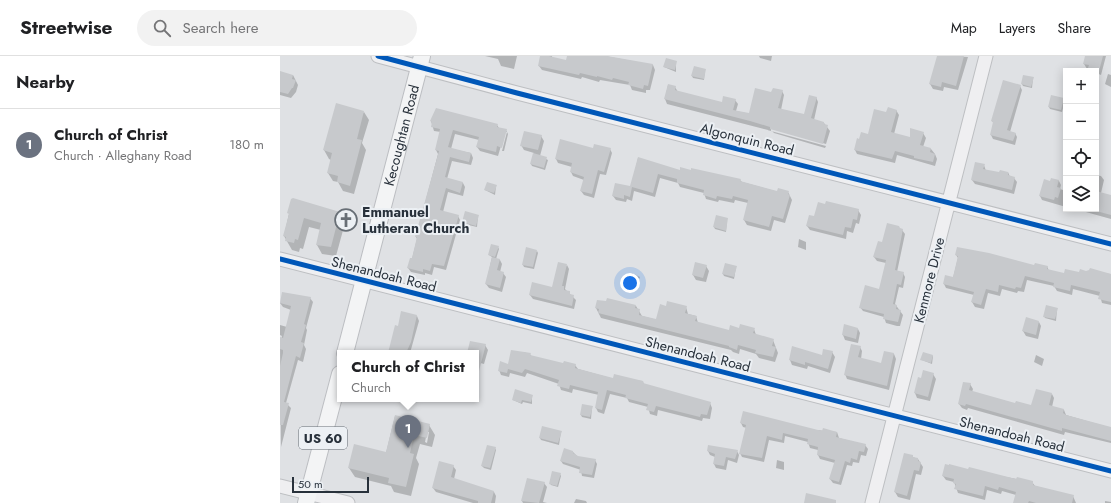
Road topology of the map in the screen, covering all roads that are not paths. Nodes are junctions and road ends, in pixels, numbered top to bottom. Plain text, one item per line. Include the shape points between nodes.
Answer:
1 (378, 56) edge
2 (986, 56) edge
3 (420, 61) edge
4 (949, 202) junction
5 (1111, 244) edge
6 (280, 259) edge
7 (364, 281) junction
8 (347, 350) edge
9 (337, 386) edge
10 (894, 417) junction
11 (1111, 471) edge
12 (280, 486) edge
13 (308, 498) edge
14 (348, 503) edge
15 (872, 503) edge

1 - 3 street, Algonquin Road
2 - 4 street, Kenmore Drive
3 - 4 street, Algonquin Road via 525,95
3 - 7 main road, Kecoughtan Road
4 - 5 street, Algonquin Road
4 - 10 street, Kenmore Drive
6 - 7 street, Shenandoah Road
7 - 8 main road, Kecoughtan Road
7 - 10 street, Shenandoah Road
9 - 13 main road, US 60
10 - 11 street, Shenandoah Road
10 - 15 street, Kenmore Drive
12 - 13 street
13 - 14 street

